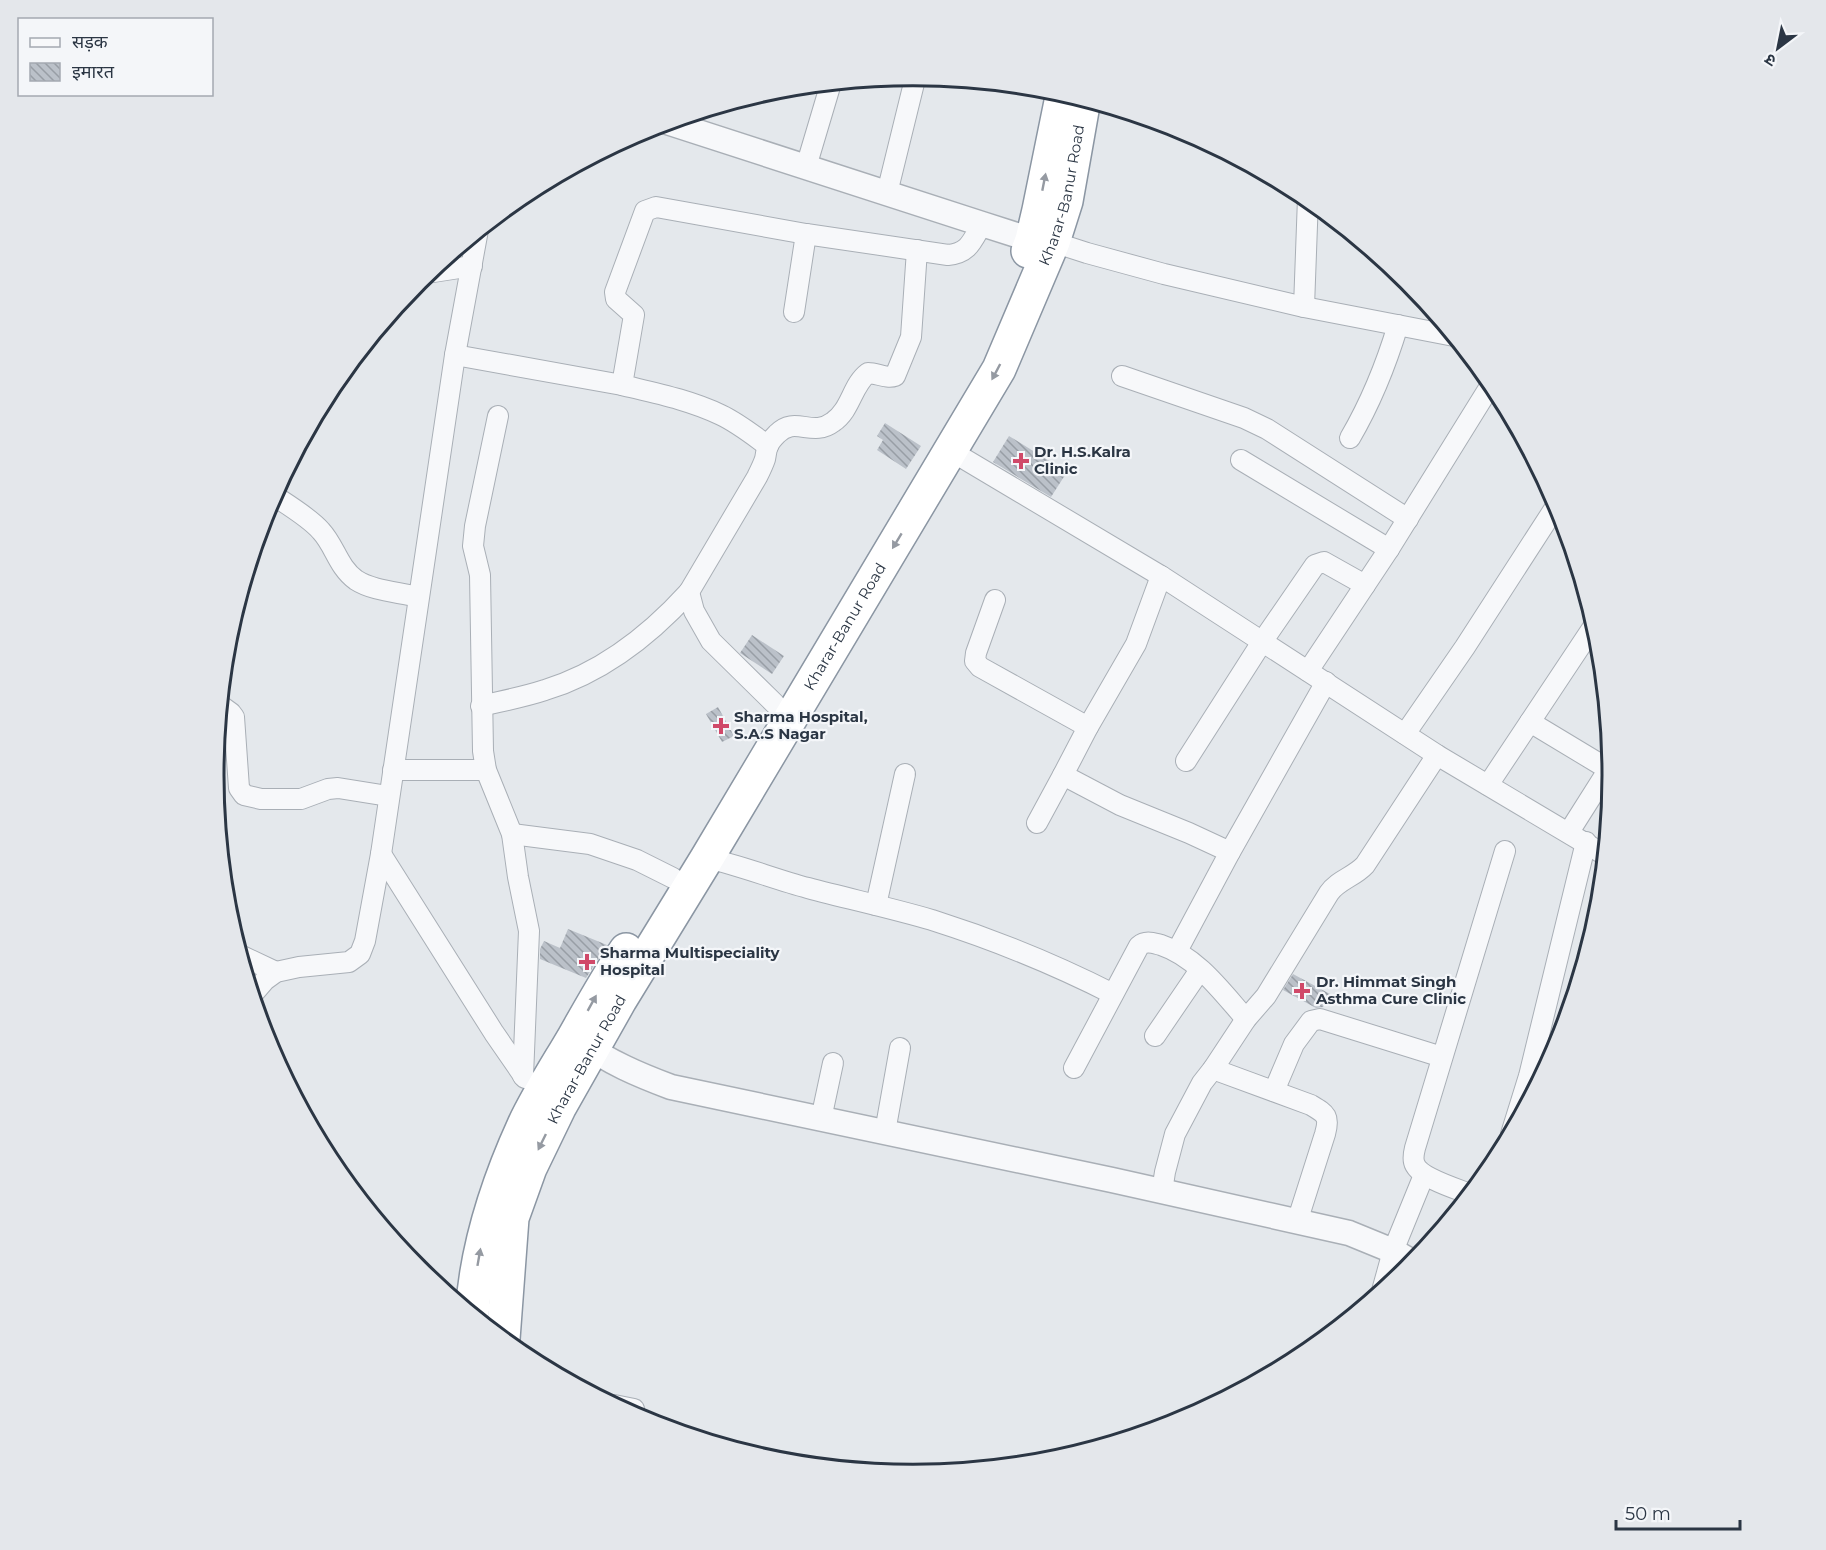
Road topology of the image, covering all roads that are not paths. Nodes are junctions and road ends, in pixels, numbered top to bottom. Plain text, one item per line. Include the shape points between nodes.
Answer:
1 (913, 86) edge
2 (829, 90) edge
3 (1062, 102) edge
4 (1083, 107) edge
5 (680, 126) edge
6 (806, 166) junction
7 (887, 193) junction
8 (1308, 210) edge
9 (982, 224) junction
10 (806, 234) junction
11 (1042, 241) junction
12 (476, 242) edge
13 (917, 250) junction
14 (472, 266) junction
15 (443, 270) edge
16 (1304, 307) junction
17 (794, 312) dead end
18 (1398, 325) junction
19 (1442, 334) edge
20 (455, 355) junction
21 (1122, 376) dead end
22 (622, 385) junction
23 (1486, 392) edge
24 (498, 416) dead end
25 (1350, 438) dead end
26 (768, 446) junction
27 (951, 451) junction
28 (1241, 460) dead end
29 (281, 501) edge
30 (1551, 514) edge
31 (1408, 519) junction
32 (1389, 549) junction
33 (1161, 576) junction
34 (1365, 585) junction
35 (689, 592) junction
36 (418, 597) junction
37 (995, 600) dead end
38 (1588, 635) edge
39 (1262, 642) junction
40 (1308, 671) junction
41 (1326, 682) junction
42 (775, 704) junction
43 (482, 706) junction
44 (227, 710) edge
45 (1530, 722) junction
46 (1088, 727) junction
47 (1405, 734) junction
48 (1437, 755) junction
49 (1186, 761) dead end
50 (1602, 762) edge
51 (393, 770) junction
52 (486, 770) junction
53 (905, 774) dead end
54 (1063, 775) junction
55 (1602, 780) edge
56 (1488, 785) junction
57 (388, 796) junction
58 (1037, 823) dead end
59 (1569, 832) junction
60 (512, 834) junction
61 (1586, 842) junction
62 (1598, 850) edge
63 (1505, 851) dead end
64 (1230, 852) junction
65 (381, 854) junction
66 (707, 858) junction
67 (673, 878) junction
68 (876, 905) junction
69 (1177, 951) junction
70 (249, 959) edge
71 (1200, 970) junction
72 (276, 972) junction
73 (258, 989) edge
74 (1113, 994) junction
75 (1246, 1019) junction
76 (1155, 1036) dead end
77 (583, 1043) junction
78 (900, 1048) dead end
79 (1442, 1057) junction
80 (833, 1063) dead end
81 (1074, 1068) dead end
82 (1214, 1069) junction
83 (1274, 1091) junction
84 (541, 1093) junction
85 (1523, 1095) edge
86 (821, 1119) junction
87 (885, 1132) junction
88 (1424, 1175) junction
89 (1162, 1191) junction
90 (1463, 1191) edge
91 (1297, 1222) junction
92 (1393, 1251) junction
93 (1405, 1258) edge
94 (1386, 1277) edge
95 (473, 1305) edge
96 (503, 1329) edge

1 - 7 street
2 - 6 street
11 -> 3 highway
4 - 11 highway, Kharar-Banur Road via 1066,201
5 - 6 street
6 - 7 street
7 - 9 street
8 - 16 street
9 - 11 street
9 - 13 street via 960,254
10 - 13 street
10 - 17 street
10 - 22 street via 656,207 645,211 615,292 616,298 634,315
11 - 16 street
11 -> 27 highway, Kharar-Banur Road via 999,369
11 - 42 highway via 963,388
12 - 14 street
13 - 26 street via 910,337 895,376 868,373 834,422 819,428 785,426
14 - 15 street
14 - 20 street
16 - 18 street
18 - 19 street
18 - 25 street via 1374,394
20 - 22 street
20 - 36 street
21 - 31 street via 1267,429
22 - 26 street via 720,414
23 - 31 street
24 - 43 street via 472,546 480,574
26 - 35 street via 758,477
27 - 33 street
27 -> 66 highway, Kharar-Banur Road
28 - 32 street
29 - 36 street via 321,530 347,573 357,581
30 - 47 street
31 - 32 street
32 - 34 street
33 - 39 street
33 - 46 street via 1136,644
34 - 39 street via 1324,562 1315,565
34 - 40 street
35 - 42 street via 694,611 711,641
35 - 43 street via 633,644 579,677
36 - 51 street
37 - 46 street via 975,661
38 - 45 street
39 - 40 street
39 - 49 street
40 - 41 street
41 - 47 street
41 - 64 street
42 - 67 highway
43 - 52 street
44 - 57 street via 234,717 239,788 244,795 301,799 338,788
45 - 50 street
45 - 56 street
46 - 54 street
47 - 48 street
48 - 56 street
48 - 75 street via 1365,865 1334,886 1266,996
51 - 52 street
51 - 57 street
52 - 60 street
53 - 68 street
54 - 58 street
54 - 64 street via 1120,805
55 - 59 street
56 - 59 street
57 - 65 street
59 - 61 street
60 - 67 street via 590,844 637,860
60 - 84 street via 529,932
61 - 62 street
61 - 85 street
63 - 79 street
64 - 69 street
65 - 72 street via 360,954 349,962
65 - 84 street via 494,1033
66 - 68 street
66 - 77 highway, Kharar-Banur Road
77 -> 67 highway via 600,989
68 - 74 street via 1013,948
69 - 71 street
69 - 74 street via 1143,943
70 - 72 street
71 - 75 street
71 - 76 street
72 - 73 street
74 - 81 street
75 - 82 street
77 - 84 highway, Kharar-Banur Road
77 - 86 street via 628,1070 671,1087
78 - 87 street
79 - 83 street via 1320,1019 1311,1021 1294,1044
79 - 88 street via 1413,1161
80 - 86 street
82 - 83 street
82 - 89 street via 1202,1083 1175,1134
83 - 91 street via 1325,1113 1328,1122
95 -> 84 highway via 480,1249 502,1178
84 -> 96 highway, Kharar-Banur Road via 530,1168 512,1218
86 - 87 street
87 - 89 street
88 - 90 street
88 - 92 street
89 - 91 street
91 - 92 street via 1349,1233
92 - 93 street
92 - 94 street

